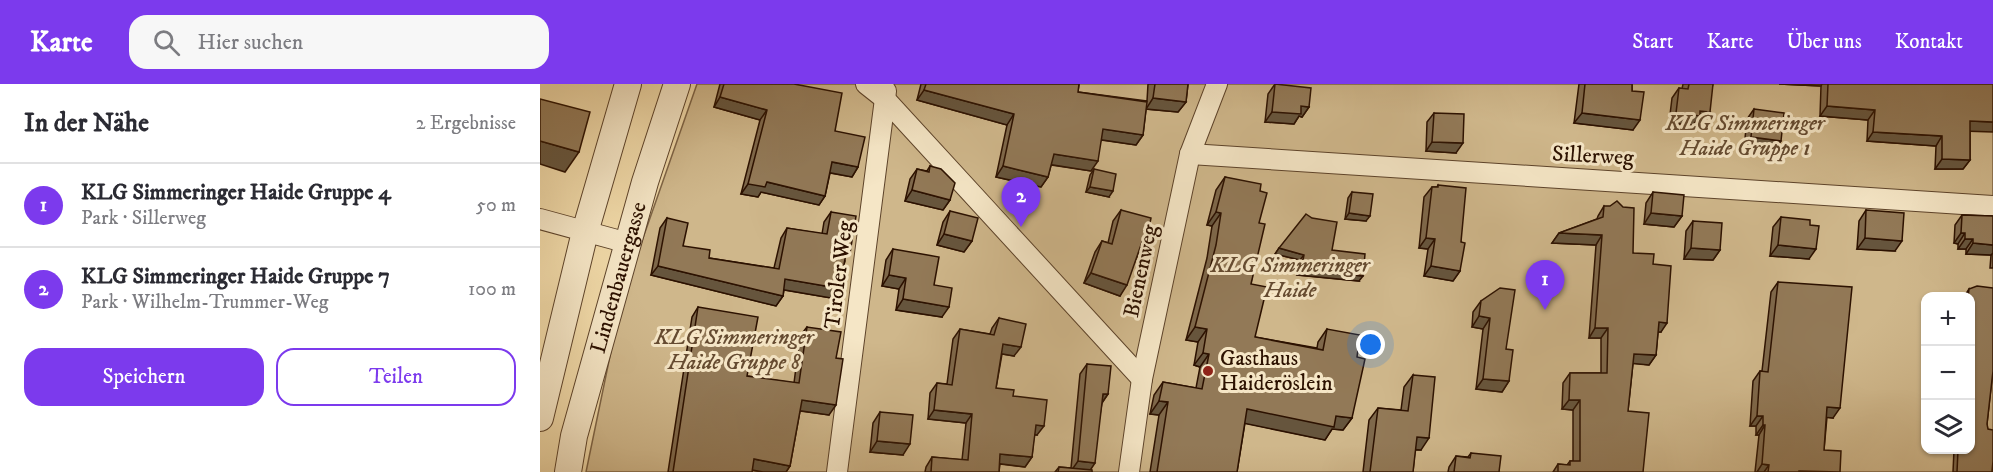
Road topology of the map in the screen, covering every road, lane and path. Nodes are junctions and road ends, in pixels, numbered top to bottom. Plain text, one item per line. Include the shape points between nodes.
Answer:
1 (628, 84) edge
2 (676, 84) edge
3 (866, 84) edge
4 (1217, 84) edge
5 (886, 92) edge
6 (1190, 154) junction
7 (1993, 206) edge
8 (540, 219) edge
9 (585, 232) junction
10 (627, 243) junction
11 (1142, 380) junction
12 (540, 418) edge
13 (568, 472) edge
14 (837, 472) edge
15 (1129, 472) edge

1 - 9 street, Lindenbauergasse
2 - 10 street, Lindenbauergasse
3 - 5 street
4 - 6 street, Bienenweg
5 - 11 street
5 - 14 street, Tiroler Weg
6 - 7 street, Sillerweg
6 - 11 street, Bienenweg
8 - 9 street
9 - 10 street
9 - 12 street, Lindenbauergasse
10 - 13 street, Lindenbauergasse via 574,436
11 - 15 street, Bienenweg

